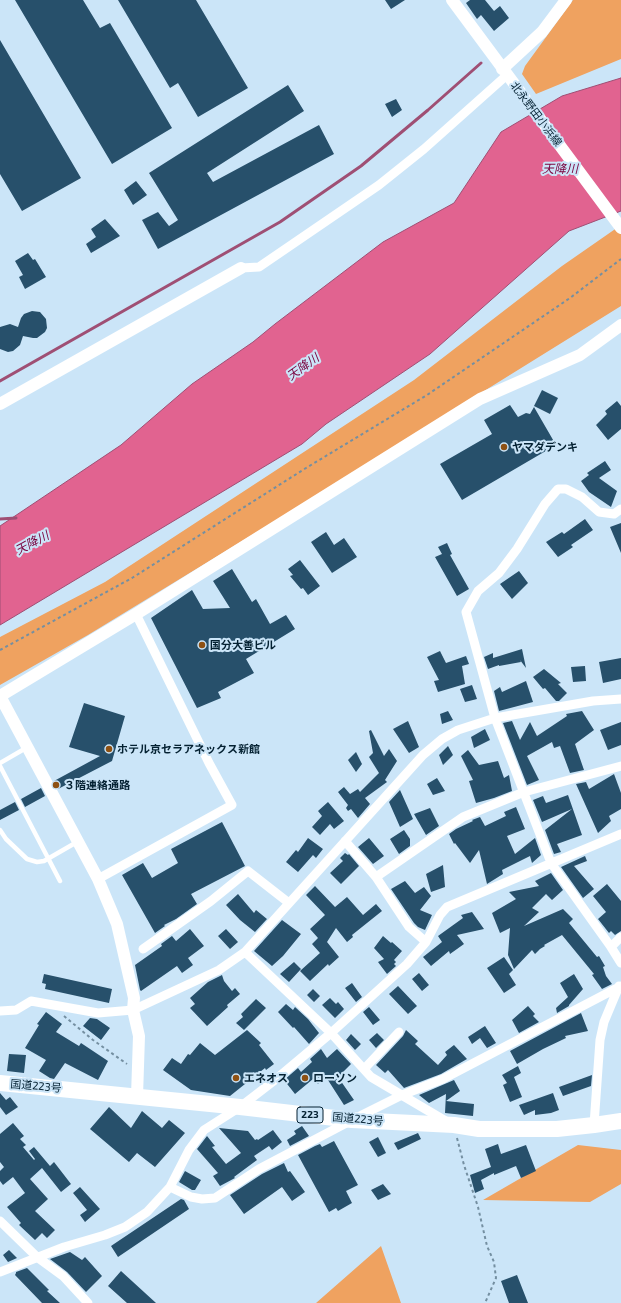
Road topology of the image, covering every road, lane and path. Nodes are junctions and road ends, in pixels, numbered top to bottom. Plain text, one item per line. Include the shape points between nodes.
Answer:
1 (452, 0) edge
2 (566, 0) edge
3 (505, 72) junction
4 (621, 228) edge
5 (621, 259) edge
6 (240, 268) joint
7 (621, 325) edge
8 (0, 404) edge
9 (621, 509) edge
10 (136, 614) junction
11 (0, 650) edge
12 (0, 696) edge
13 (621, 699) edge
14 (495, 718) junction
15 (28, 748) junction
16 (0, 764) edge
17 (621, 766) edge
18 (524, 792) junction
19 (0, 830) edge
20 (621, 834) edge
21 (345, 841) junction
22 (78, 842) junction
23 (48, 858) junction
24 (551, 863) junction
25 (376, 877) junction
26 (98, 879) junction
27 (60, 881) dead end
28 (289, 903) junction
29 (621, 937) edge
30 (426, 942) junction
31 (611, 947) junction
32 (143, 949) dead end
33 (245, 952) junction
34 (621, 963) edge
35 (620, 985) edge
36 (50, 1006) junction
37 (133, 1010) junction
38 (0, 1011) edge
39 (399, 1032) dead end
40 (331, 1034) junction
41 (364, 1069) junction
42 (137, 1071) junction
43 (0, 1083) edge
44 (402, 1095) junction
45 (137, 1096) junction
46 (240, 1106) junction
47 (352, 1120) junction
48 (621, 1121) edge
49 (454, 1125) junction
50 (594, 1125) junction
51 (170, 1186) junction
52 (0, 1220) edge
53 (37, 1257) junction
54 (0, 1272) edge
55 (88, 1303) edge
56 (485, 1303) edge

1 - 3 street, 北永野田小浜線
2 - 3 street via 542,32
3 - 4 street, 北永野田小浜線
3 - 6 street via 424,149 379,185 259,267
5 - 11 path via 570,298 427,395 132,578
6 - 8 street
7 - 10 street via 580,355 480,399
9 - 14 street via 614,514 599,512 582,497 566,489 558,489 544,504 499,573 478,591 466,612
10 - 12 street
10 - 26 street via 232,805
12 - 15 street
13 - 14 street via 593,701
14 - 18 street
14 - 21 street via 458,730 442,739 422,756
15 - 16 lane
15 - 22 street
16 - 23 lane
17 - 18 street
18 - 24 street
18 - 25 street via 463,817
19 - 23 lane via 28,859 37,862
20 - 24 street
21 - 25 street
21 - 28 street
22 - 23 lane
22 - 26 street
23 - 27 lane
24 - 30 street via 447,907
24 - 31 street
25 - 30 street via 409,927
26 - 37 street via 117,924 134,998
28 - 32 street via 248,871 211,901
28 - 33 street
29 - 31 street
30 - 40 street via 407,964
31 - 34 street
33 - 37 street via 219,970
33 - 40 street
35 - 44 street via 443,1079
35 - 50 street via 604,1022 600,1040
36 - 37 street via 98,1014
36 - 38 street via 31,1001 16,1010
36 - 42 path via 92,1040
37 - 42 street via 139,1036
39 - 41 street
40 - 41 street
40 - 46 street
41 - 44 street via 371,1077
42 - 45 street
43 - 45 highway, 国道223号 / 223
44 - 47 street
44 - 49 street
45 - 46 highway, 国道223号 / 223
46 - 47 highway, 国道223号 / 223
46 - 51 street via 204,1130 189,1150
47 - 49 highway, 国道223号 / 223
47 - 51 street via 259,1169 215,1198 191,1197
48 - 50 highway, 国道223号 / 223
49 - 50 highway, 国道223号 / 223 via 480,1129 556,1129
49 - 56 path via 487,1246 494,1262 496,1278
51 - 53 street via 147,1212 125,1227
52 - 53 street
53 - 54 street
53 - 55 street via 63,1276

